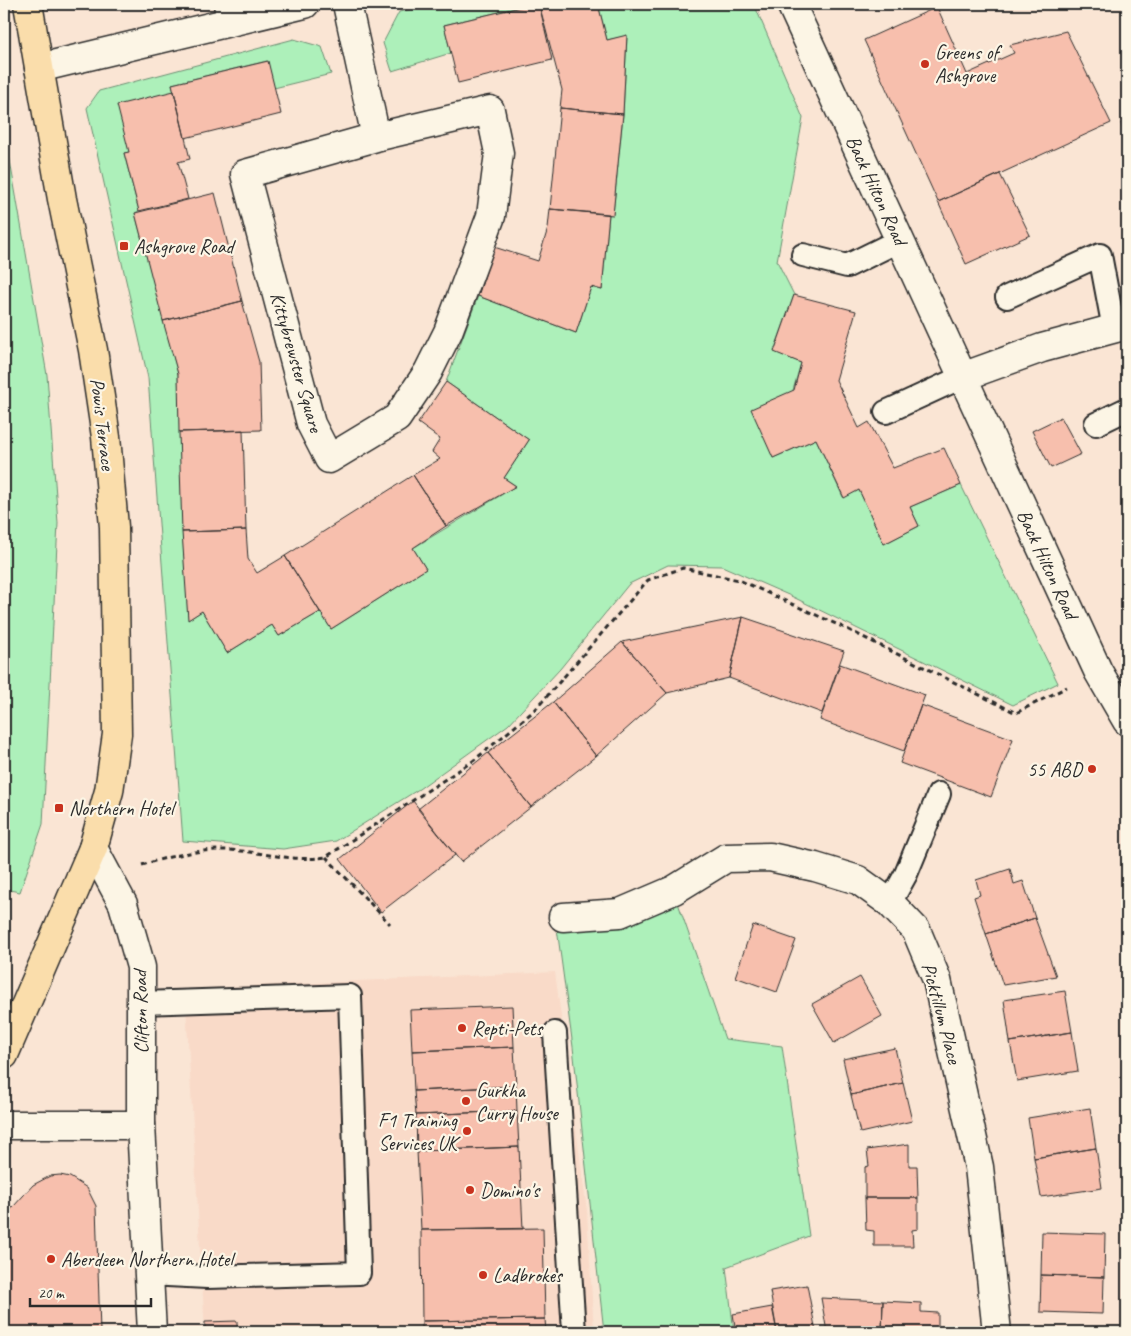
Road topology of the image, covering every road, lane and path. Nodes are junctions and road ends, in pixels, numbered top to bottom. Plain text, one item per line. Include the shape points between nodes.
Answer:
1 (28, 4) edge
2 (306, 4) edge
3 (347, 4) edge
4 (791, 4) edge
5 (230, 12) edge
6 (39, 68) junction
7 (376, 137) junction
8 (900, 240) junction
9 (803, 254) dead end
10 (1007, 297) dead end
11 (1120, 327) edge
12 (962, 377) junction
13 (1127, 409) edge
14 (886, 412) dead end
15 (1096, 424) dead end
16 (1098, 671) junction
17 (1127, 721) edge
18 (939, 794) dead end
19 (93, 848) junction
20 (326, 857) junction
21 (108, 877) junction
22 (890, 903) junction
23 (563, 917) dead end
24 (390, 924) dead end
25 (140, 1003) junction
26 (555, 1034) dead end
27 (4, 1055) edge
28 (4, 1125) edge
29 (142, 1125) junction
30 (148, 1274) junction
31 (152, 1332) edge
32 (574, 1332) edge
33 (997, 1332) edge

1 - 6 main road, Powis Terrace
2 - 5 street
3 - 7 street
4 - 8 street, Back Hilton Road
5 - 6 street
6 - 19 main road, Powis Terrace via 93,350 106,437 114,527 118,734 107,798
7 - 7 street, Kittybrewster Square via 490,110 499,153 491,216 448,332 428,372 397,418 329,459 311,424 245,174
8 - 9 lane via 847,266
8 - 12 street, Back Hilton Road
10 - 11 lane via 1100,255
11 - 12 street via 1034,350
12 - 14 lane
12 - 16 street, Back Hilton Road
13 - 15 lane
16 - 17 street, Back Hilton Road
16 - 20 path via 1016,713 847,629 738,580 683,568 648,580 535,710 473,761
18 - 22 lane via 906,874
19 - 21 street, Clifton Road
19 - 27 main road, Powis Terrace
20 - 21 path via 305,860 239,850 176,854
20 - 24 path
21 - 25 street, Clifton Road via 123,904 140,967
22 - 23 street, Picktillum Place via 858,880 815,867 770,857 726,858 674,890 620,913
22 - 33 street, Picktillum Place via 916,930 937,980 979,1168
25 - 29 street, Clifton Road
25 - 30 lane via 350,996 359,1274 207,1277
26 - 32 lane
28 - 29 street
29 - 30 street, Clifton Road
30 - 31 street, Clifton Road

